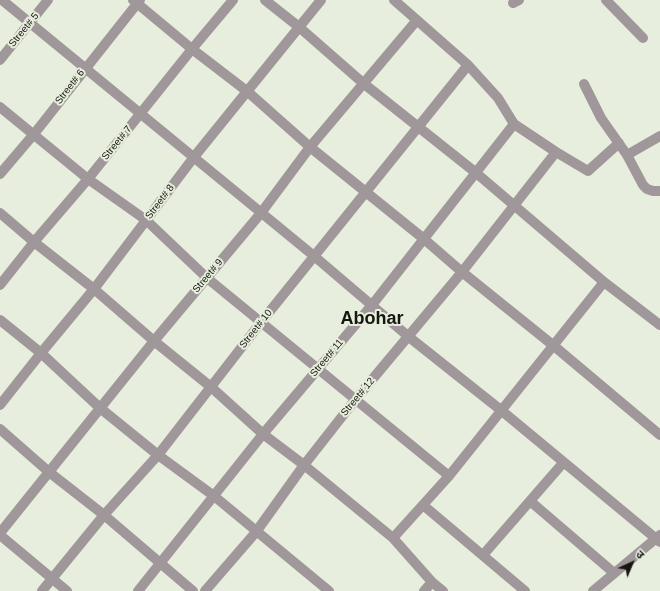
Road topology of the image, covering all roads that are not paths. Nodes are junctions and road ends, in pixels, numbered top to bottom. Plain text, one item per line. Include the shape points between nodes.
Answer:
1 (2, 0) edge
2 (48, 0) edge
3 (233, 0) edge
4 (265, 0) edge
5 (321, 0) edge
6 (394, 0) edge
7 (606, 0) edge
8 (137, 1) edge
9 (417, 20) junction
10 (30, 24) junction
11 (299, 27) junction
12 (643, 38) dead end
13 (192, 49) junction
14 (0, 60) edge
15 (468, 65) junction
16 (84, 69) junction
17 (363, 83) junction
18 (584, 84) dead end
19 (248, 92) junction
20 (0, 107) edge
21 (140, 114) junction
22 (514, 124) junction
23 (418, 126) junction
24 (34, 134) junction
25 (660, 136) edge
26 (619, 143) junction
27 (310, 147) junction
28 (556, 152) junction
29 (627, 155) junction
30 (194, 157) junction
31 (476, 172) junction
32 (0, 174) edge
33 (88, 179) junction
34 (660, 191) edge
35 (366, 192) junction
36 (514, 206) junction
37 (261, 213) junction
38 (0, 214) edge
39 (146, 220) junction
40 (424, 239) junction
41 (34, 242) junction
42 (314, 256) junction
43 (462, 272) junction
44 (208, 278) junction
45 (604, 282) junction
46 (0, 285) edge
47 (94, 289) junction
48 (372, 305) junction
49 (0, 320) edge
50 (262, 321) junction
51 (660, 325) edge
52 (409, 337) junction
53 (154, 341) junction
54 (554, 346) junction
55 (41, 353) junction
56 (318, 369) junction
57 (211, 387) junction
58 (355, 400) junction
59 (0, 405) edge
60 (100, 408) junction
61 (502, 411) junction
62 (0, 429) edge
63 (263, 434) junction
64 (660, 435) edge
65 (158, 455) junction
66 (563, 463) junction
67 (304, 465) junction
68 (49, 472) junction
69 (449, 476) junction
70 (214, 496) junction
71 (530, 501) junction
72 (423, 505) junction
73 (104, 515) junction
74 (256, 532) junction
75 (0, 534) edge
76 (393, 538) junction
77 (659, 539) edge
78 (483, 555) junction
79 (160, 563) junction
80 (614, 573) junction
81 (52, 579) junction
82 (432, 582) junction
83 (42, 591) edge
84 (66, 591) edge
85 (138, 591) edge
86 (193, 591) edge
87 (205, 591) edge
88 (329, 591) edge
89 (424, 591) edge
90 (443, 591) edge
91 (525, 591) edge
92 (593, 591) edge

1 - 10 street
2 - 10 street, Street# 5
3 - 13 street, Street# 7
4 - 11 street
5 - 11 street, Street# 8
6 - 9 street
7 - 12 street
8 - 13 street
8 - 16 street, Street# 6
9 - 15 street
9 - 17 street, Street# 9
10 - 14 street, Street# 5
10 - 16 street
11 - 17 street
11 - 19 street, Street# 8
13 - 19 street
13 - 21 street, Street# 7
15 - 22 street via 498,98
15 - 23 street, Street# 10
16 - 21 street
16 - 24 street, Street# 6
17 - 23 street
17 - 27 street, Street# 9
18 - 26 street via 601,118
19 - 27 street
19 - 30 street, Street# 8
20 - 24 street
21 - 30 street
21 - 33 street, Street# 7
22 - 28 street
22 - 31 street, Street# 11
23 - 31 street
23 - 35 street, Street# 10
24 - 32 street, Street# 6
24 - 33 street
25 - 29 street
26 - 28 street via 588,171
26 - 29 street
27 - 35 street
27 - 37 street, Street# 9
28 - 36 street, Street# 12
29 - 34 street via 643,185 647,189
30 - 37 street
30 - 39 street, Street# 8
31 - 36 street
31 - 40 street, Street# 11
33 - 39 street
33 - 41 street, Street# 7
35 - 40 street
35 - 42 street, Street# 10
36 - 43 street, Street# 12
36 - 45 street
37 - 42 street
37 - 44 street, Street# 9
38 - 41 street
39 - 44 street
39 - 47 street, Street# 8
40 - 43 street
40 - 48 street, Street# 11
41 - 46 street, Street# 7
41 - 47 street
42 - 48 street
42 - 50 street, Street# 10
43 - 52 street, Street# 12
43 - 54 street
44 - 50 street
44 - 53 street, Street# 9
45 - 51 street
45 - 54 street
47 - 53 street
47 - 55 street, Street# 8
48 - 52 street
48 - 56 street, Street# 11
49 - 55 street
50 - 56 street
50 - 57 street, Street# 10
52 - 58 street, Street# 12
52 - 61 street
53 - 57 street
53 - 60 street, Street# 9
54 - 61 street
54 - 64 street
55 - 59 street, Street# 8
55 - 60 street
56 - 58 street
56 - 63 street, Street# 11
57 - 63 street
57 - 65 street, Street# 10
58 - 67 street, Street# 12
58 - 69 street
60 - 65 street
60 - 68 street, Street# 9
61 - 66 street
61 - 69 street
62 - 68 street
63 - 67 street
63 - 70 street, Street# 11
65 - 70 street
65 - 73 street, Street# 10
66 - 71 street
66 - 77 street
67 - 74 street, Street# 12
67 - 76 street
68 - 73 street
68 - 75 street, Street# 9
69 - 72 street
70 - 74 street
70 - 79 street, Street# 11
71 - 78 street
71 - 80 street
72 - 76 street
72 - 78 street
73 - 79 street
73 - 81 street, Street# 10
74 - 87 street, Street# 12
74 - 88 street
75 - 81 street
76 - 82 street
77 - 80 street
78 - 91 street
79 - 85 street, Street# 11
79 - 86 street
80 - 92 street
81 - 83 street, Street# 10
81 - 84 street
82 - 89 street
82 - 90 street

